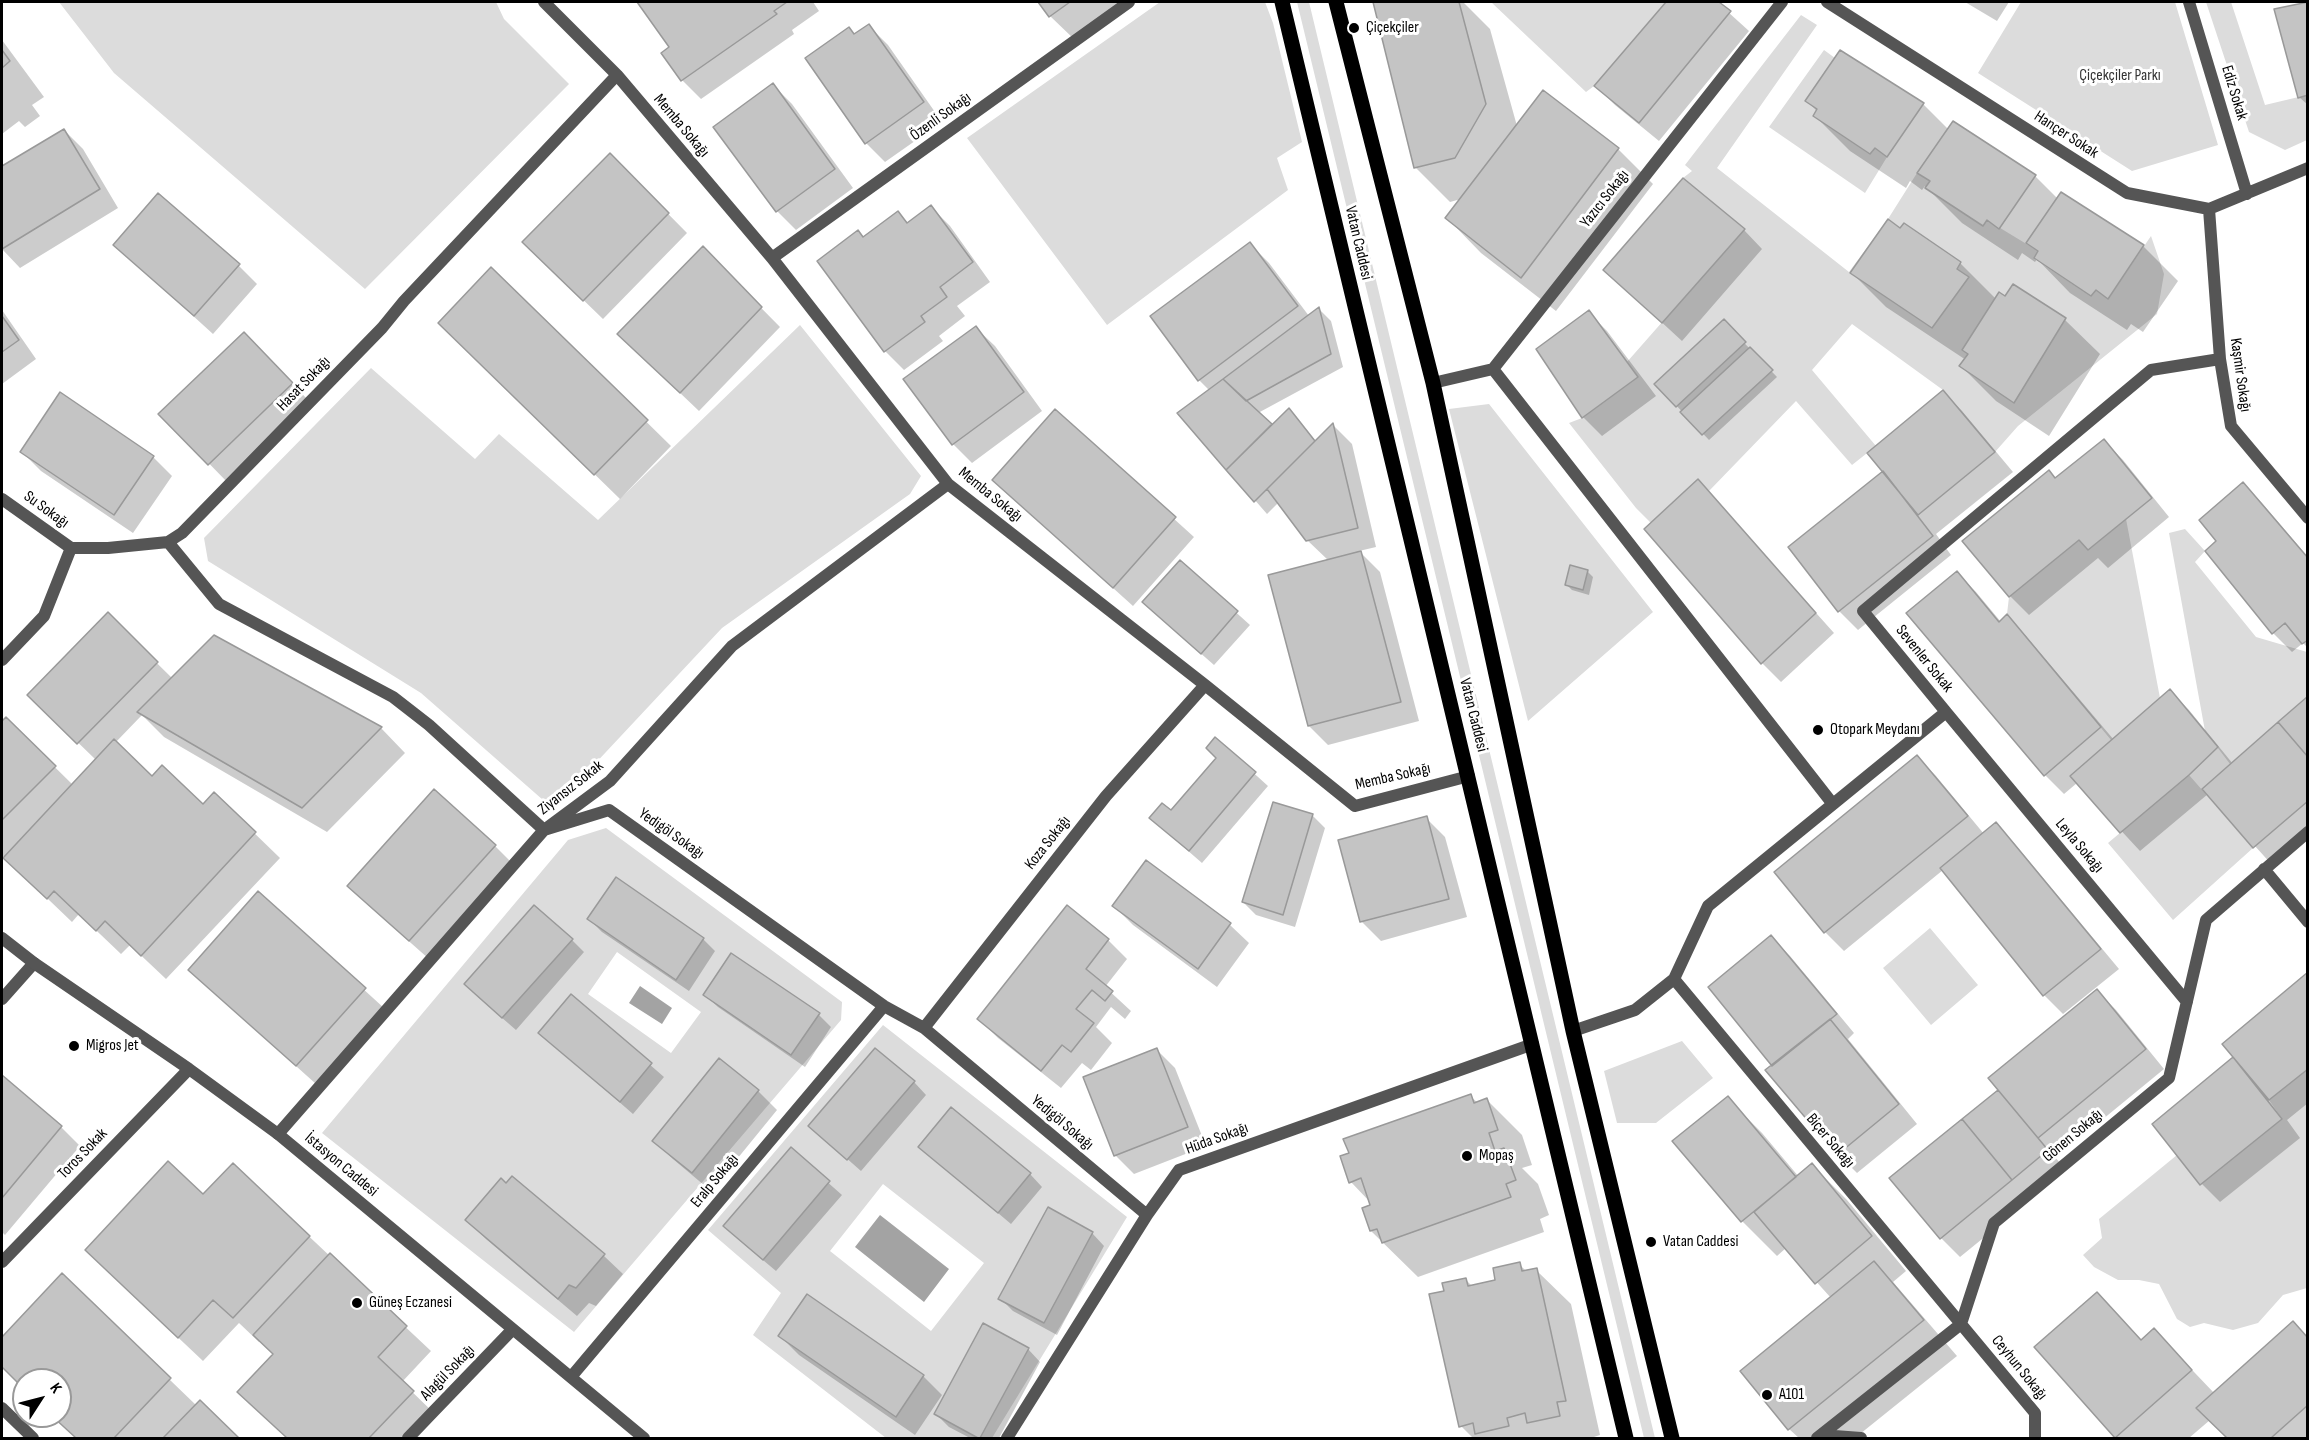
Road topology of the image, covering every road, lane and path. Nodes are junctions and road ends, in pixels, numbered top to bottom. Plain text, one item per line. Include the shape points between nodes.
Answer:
1 (563, 2) edge
2 (1129, 2) edge
3 (1282, 2) edge
4 (1336, 2) edge
5 (1782, 2) edge
6 (1827, 2) edge
7 (2189, 2) edge
8 (548, 5) edge
9 (617, 75) junction
10 (2307, 168) edge
11 (2247, 194) junction
12 (2209, 209) junction
13 (772, 258) junction
14 (2220, 359) junction
15 (1493, 369) junction
16 (1433, 383) junction
17 (948, 484) junction
18 (2, 499) edge
19 (2307, 518) edge
20 (168, 543) junction
21 (71, 548) junction
22 (2, 660) edge
23 (1205, 685) junction
24 (1946, 712) junction
25 (1469, 776) junction
26 (1832, 803) junction
27 (544, 830) junction
28 (2307, 832) edge
29 (2264, 869) junction
30 (2307, 922) edge
31 (2, 938) edge
32 (34, 963) junction
33 (1674, 979) junction
34 (2, 999) edge
35 (2187, 1002) junction
36 (884, 1006) junction
37 (924, 1028) junction
38 (1574, 1031) junction
39 (1533, 1044) junction
40 (189, 1069) junction
41 (278, 1134) junction
42 (1147, 1215) junction
43 (2, 1262) edge
44 (1961, 1324) junction
45 (512, 1330) junction
46 (571, 1377) junction
47 (2, 1408) edge
48 (1819, 1437) edge
49 (33, 1438) edge
50 (408, 1438) edge
51 (644, 1438) edge
52 (1007, 1438) edge
53 (1626, 1438) edge
54 (1672, 1438) edge
55 (1861, 1438) edge
56 (2036, 1438) edge

1 - 8 street
2 - 13 street, Özenli Sokağı
3 - 25 main road, Vatan Caddesi
4 - 16 main road, Vatan Caddesi
5 - 15 street, Yazıcı Sokağı
6 - 12 street, Hançer Sokak via 2127,193
7 - 11 street, Ediz Sokak
8 - 9 street, Memba Sokağı
9 - 13 street, Memba Sokağı
9 - 20 street, Hasat Sokağı via 382,328
10 - 11 street
11 - 12 street
12 - 14 street, Kaşmir Sokağı
13 - 17 street, Memba Sokağı
14 - 19 street, Kaşmir Sokağı via 2231,426
14 - 24 street, Sevenler Sokak via 2151,370 1863,610
15 - 16 street
15 - 26 street
16 - 38 main road, Vatan Caddesi
17 - 23 street, Memba Sokağı
17 - 27 street, Ziyansız Sokak via 732,646 610,782
18 - 21 street, Su Sokağı
20 - 21 street
20 - 27 street via 219,604 393,697
21 - 22 street via 44,616
23 - 25 street, Memba Sokağı via 1355,806
23 - 37 street, Koza Sokağı via 1106,796
24 - 26 street, Sevenler Sokak
24 - 35 street, Leyla Sokağı
25 - 39 main road, Vatan Caddesi
26 - 33 street, Sevenler Sokak via 1708,906
27 - 36 street, Yedigöl Sokağı via 609,810
27 - 41 street, Ziyansız Sokak
28 - 29 street, Gönen Sokağı
29 - 30 street
29 - 35 street, Gönen Sokağı via 2206,920
31 - 32 street, İstasyon Caddesi
32 - 34 street
32 - 40 street, İstasyon Caddesi
33 - 38 street, Sevenler Sokak via 1635,1010
33 - 44 street, Biçer Sokağı
35 - 44 street, Gönen Sokağı via 2169,1078 1994,1223
36 - 37 street, Yedigöl Sokağı
36 - 46 street, Eralp Sokağı
37 - 42 street, Yedigöl Sokağı
38 - 54 main road, Vatan Caddesi
39 - 42 street, Hüda Sokağı via 1179,1170
39 - 53 main road, Vatan Caddesi
40 - 41 street, İstasyon Caddesi
40 - 43 street, Toros Sokak
41 - 45 street, İstasyon Caddesi
42 - 52 street, Hüda Sokağı
44 - 48 street
44 - 56 street, Ceyhun Sokağı via 2035,1413
45 - 46 street, İstasyon Caddesi
45 - 50 street, Alagül Sokağı
46 - 51 street, İstasyon Caddesi
47 - 49 street
48 - 55 street

